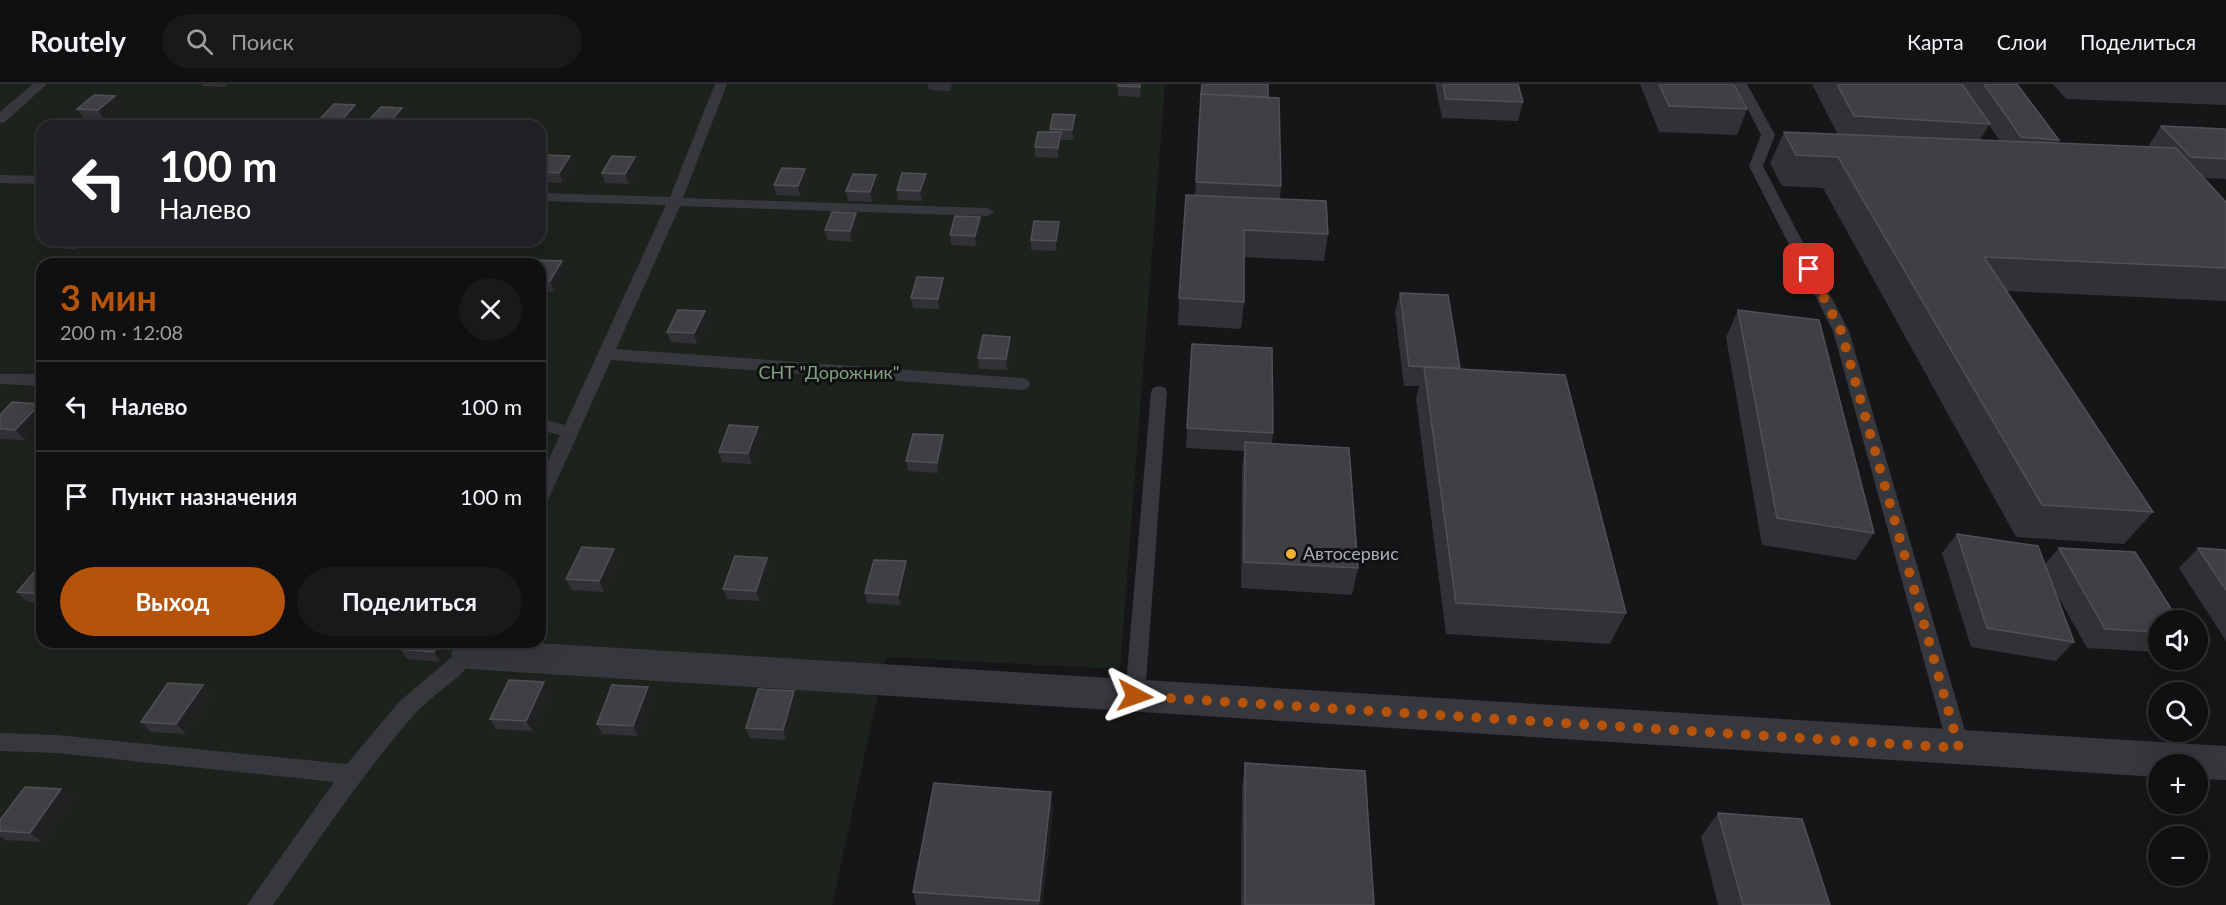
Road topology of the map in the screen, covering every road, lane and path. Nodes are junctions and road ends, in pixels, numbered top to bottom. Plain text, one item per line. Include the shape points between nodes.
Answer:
1 (41, 84) edge
2 (721, 84) edge
3 (1741, 84) edge
4 (0, 118) edge
5 (0, 179) edge
6 (36, 180) edge
7 (546, 197) edge
8 (675, 201) junction
9 (987, 212) dead end
10 (606, 354) junction
11 (0, 379) edge
12 (36, 380) edge
13 (1022, 384) dead end
14 (1159, 392) dead end
15 (546, 426) edge
16 (570, 432) junction
17 (546, 485) edge
18 (471, 648) edge
19 (1135, 696) junction
20 (0, 741) edge
21 (1959, 748) junction
22 (2226, 763) edge
23 (352, 774) junction
24 (259, 905) edge

1 - 4 lane
2 - 8 lane
3 - 21 lane via 1768,135 1756,166 1841,331
5 - 6 lane
7 - 8 lane
8 - 9 lane
8 - 10 lane
10 - 13 lane
10 - 16 lane
11 - 12 lane
14 - 19 lane
15 - 16 lane
16 - 17 lane
18 - 19 street
18 - 23 lane via 406,708
19 - 21 street
20 - 23 lane
21 - 22 street
23 - 24 lane

